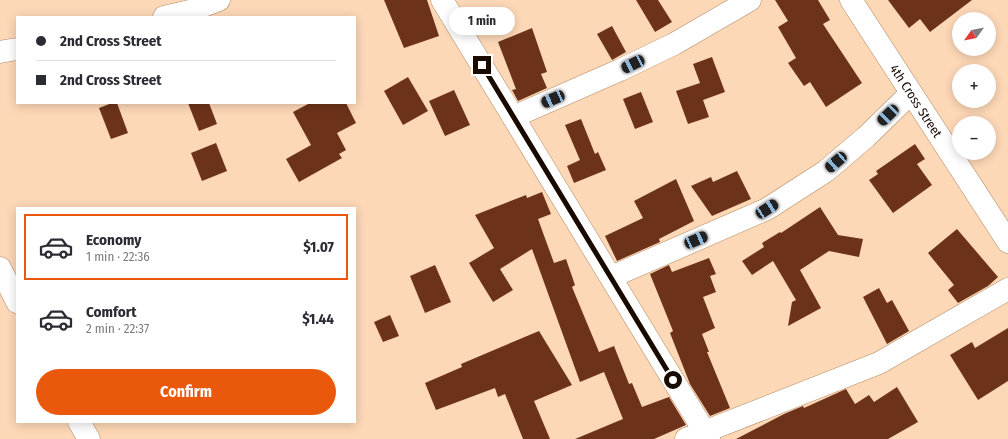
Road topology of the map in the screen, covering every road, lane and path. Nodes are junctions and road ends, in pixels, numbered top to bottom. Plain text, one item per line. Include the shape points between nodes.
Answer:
1 (219, 0) edge
2 (442, 0) edge
3 (750, 0) edge
4 (851, 0) edge
5 (190, 6) edge
6 (166, 16) edge
7 (16, 49) edge
8 (0, 52) edge
9 (911, 93) junction
10 (513, 116) junction
11 (1008, 242) edge
12 (0, 268) edge
13 (611, 278) junction
14 (1008, 289) edge
15 (16, 300) edge
16 (80, 423) edge
17 (700, 436) edge
18 (89, 439) edge

1 - 5 street
2 - 10 street
3 - 10 street via 674,44
4 - 9 street, 4th Cross Street
5 - 6 street
7 - 8 street
9 - 11 street, 4th Cross Street
9 - 13 street via 866,137 826,170 767,209
10 - 13 street
12 - 15 street
13 - 17 street
14 - 17 street via 879,363
16 - 18 street

